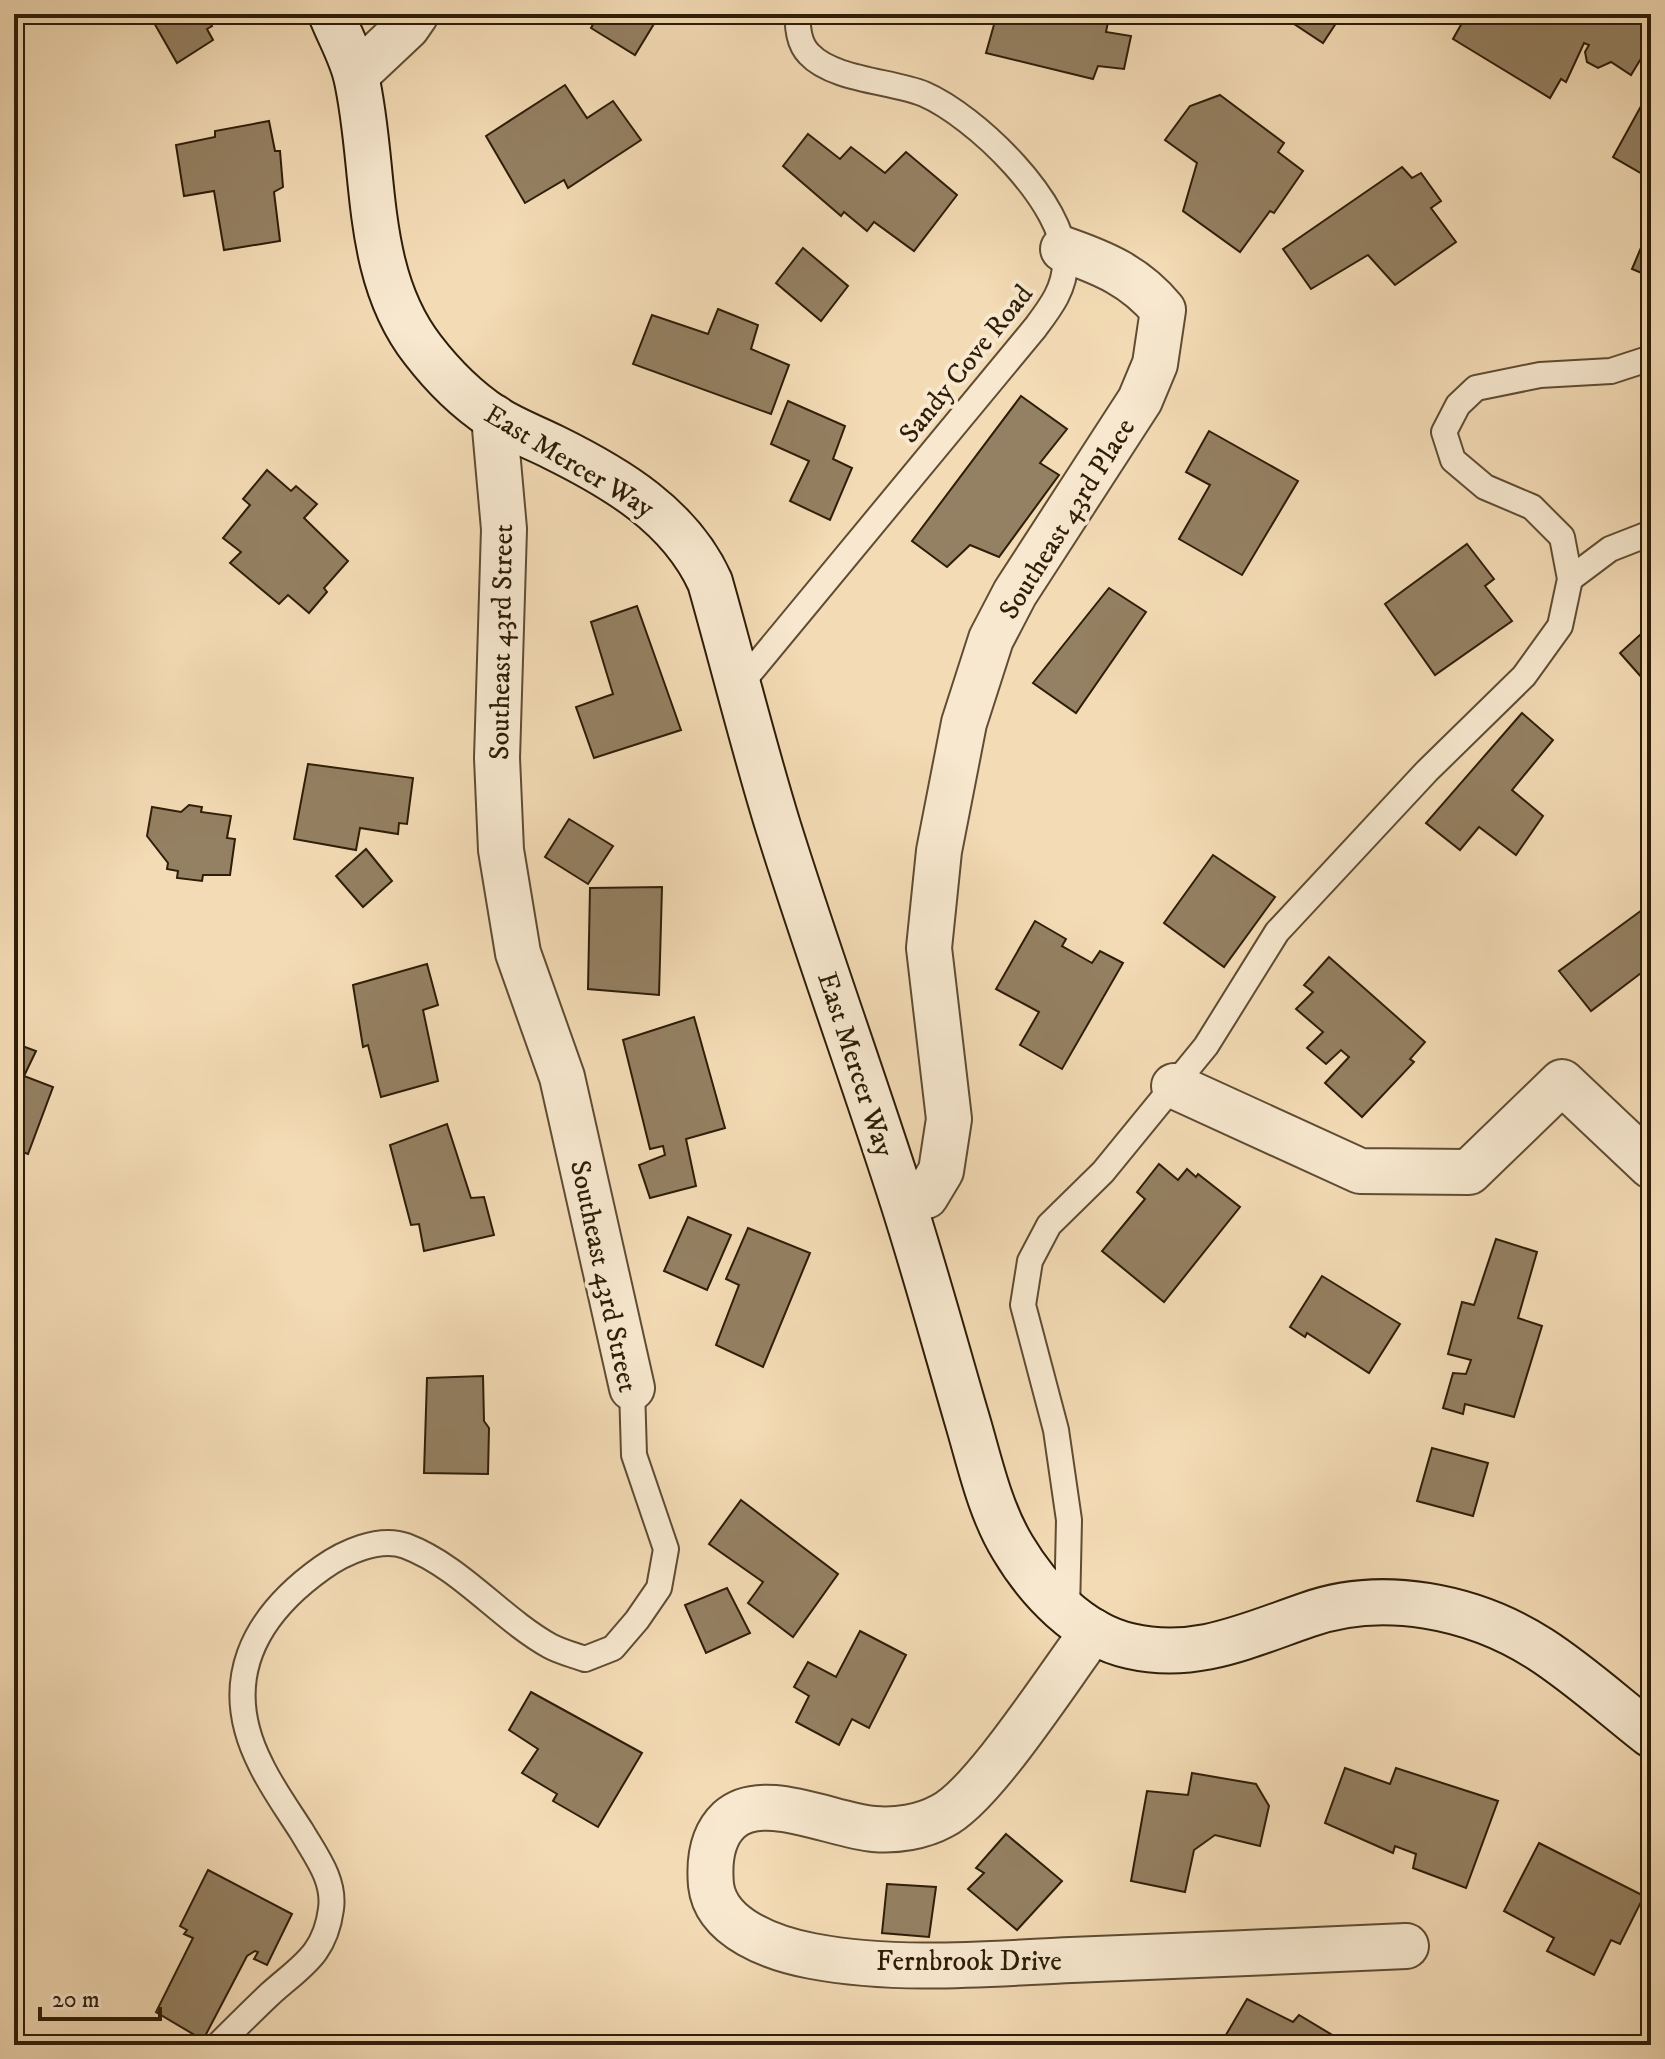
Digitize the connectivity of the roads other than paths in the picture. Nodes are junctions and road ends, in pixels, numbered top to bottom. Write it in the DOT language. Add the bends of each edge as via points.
graph roads {
  1 [pos="331,14"];
  2 [pos="416,14"];
  3 [pos="798,14"];
  4 [pos="356,75"];
  5 [pos="1063,249"];
  6 [pos="1651,358"];
  7 [pos="494,417"];
  8 [pos="1651,533"];
  9 [pos="1570,579"];
  10 [pos="739,686"];
  11 [pos="1174,1086"];
  12 [pos="1651,1166"];
  13 [pos="902,1198"];
  14 [pos="632,1388"];
  15 [pos="1080,1622"];
  16 [pos="1651,1735"];
  17 [pos="1406,1946"];
  18 [pos="218,2045"];
  1 -- 4 [label="street, East Mercer Way"];
  2 -- 4 [label="street"];
  3 -- 5 [label="lane, Sandy Cove Road" via="797,30 808,54 833,69 925,95 983,133 1048,206"];
  4 -- 7 [label="street, East Mercer Way" via="379,247 396,300 421,347 444,375"];
  5 -- 10 [label="lane, Sandy Cove Road" via="1058,297 1043,318"];
  5 -- 13 [label="street, Southeast 43rd Place" via="1111,266 1145,288 1163,310 1155,364 1140,400 1015,593 991,639 964,723 939,851 929,948 949,1119 941,1171 926,1196"];
  6 -- 9 [label="lane" via="1611,371 1540,375 1476,388 1458,405 1444,432 1453,460 1485,487 1532,507 1562,537"];
  7 -- 10 [label="street, East Mercer Way" via="588,464 632,493 663,515 697,552"];
  7 -- 14 [label="street, Southeast 43rd Street" via="504,529 497,758 501,850 518,953 562,1077"];
  8 -- 9 [label="lane" via="1610,549"];
  9 -- 11 [label="lane" via="1560,626 1524,676 1277,932 1206,1046"];
  10 -- 13 [label="street, East Mercer Way" via="778,824"];
  11 -- 12 [label="street" via="1360,1171 1469,1172 1562,1082"];
  11 -- 15 [label="lane" via="1103,1172 1049,1225 1030,1261 1023,1305 1056,1430"];
  13 -- 15 [label="street, East Mercer Way" via="990,1494 1010,1544 1034,1579"];
  14 -- 18 [label="lane, Southeast 43rd Street" via="634,1455 666,1549 659,1588 613,1648 585,1659 551,1646 440,1565 404,1545 377,1544 338,1557 310,1576 279,1603 255,1635 240,1684 247,1728 260,1764 327,1875 332,1906 325,1938 310,1962"];
  15 -- 16 [label="street, East Mercer Way" via="1123,1645 1188,1652 1225,1645 1343,1603 1424,1605 1477,1620 1539,1648"];
  15 -- 17 [label="street, Fernbrook Drive" via="972,1794 943,1816 903,1829 874,1829 773,1807 748,1808 728,1821 709,1863 712,1896 720,1912 737,1927 811,1956 935,1966"];
}
